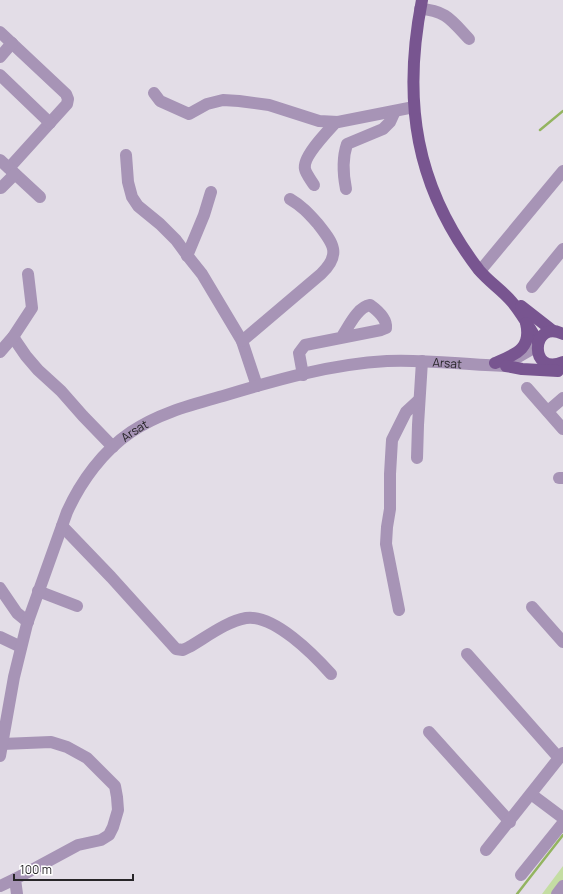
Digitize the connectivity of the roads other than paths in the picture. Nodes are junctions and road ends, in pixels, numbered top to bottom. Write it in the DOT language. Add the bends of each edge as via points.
graph roads {
  1 [pos="421,4"];
  2 [pos="0,32"];
  3 [pos="470,39"];
  4 [pos="12,43"];
  5 [pos="0,57"];
  6 [pos="0,75"];
  7 [pos="154,93"];
  8 [pos="414,106"];
  9 [pos="395,111"];
  10 [pos="336,122"];
  11 [pos="50,123"];
  12 [pos="126,155"];
  13 [pos="8,167"];
  14 [pos="563,171"];
  15 [pos="314,185"];
  16 [pos="0,188"];
  17 [pos="346,189"];
  18 [pos="210,192"];
  19 [pos="40,197"];
  20 [pos="290,199"];
  21 [pos="561,255"];
  22 [pos="188,256"];
  23 [pos="480,271"];
  24 [pos="28,274"];
  25 [pos="532,287"];
  26 [pos="515,303"];
  27 [pos="525,318"];
  28 [pos="560,331"];
  29 [pos="13,337"];
  30 [pos="341,338"];
  31 [pos="242,341"];
  32 [pos="538,344"];
  33 [pos="0,352"];
  34 [pos="422,361"];
  35 [pos="563,362"];
  36 [pos="495,364"];
  37 [pos="548,364"];
  38 [pos="563,371"];
  39 [pos="303,375"];
  40 [pos="257,386"];
  41 [pos="527,388"];
  42 [pos="563,398"];
  43 [pos="420,400"];
  44 [pos="548,411"];
  45 [pos="563,429"];
  46 [pos="113,447"];
  47 [pos="417,458"];
  48 [pos="62,526"];
  49 [pos="0,588"];
  50 [pos="38,592"];
  51 [pos="77,606"];
  52 [pos="532,608"];
  53 [pos="399,610"];
  54 [pos="28,622"];
  55 [pos="0,637"];
  56 [pos="563,642"];
  57 [pos="22,647"];
  58 [pos="467,654"];
  59 [pos="331,674"];
  60 [pos="429,732"];
  61 [pos="1,750"];
  62 [pos="561,755"];
  63 [pos="531,794"];
  64 [pos="563,818"];
  65 [pos="510,822"];
  66 [pos="563,823"];
  67 [pos="486,850"];
  68 [pos="521,875"];
  69 [pos="15,879"];
  70 [pos="0,886"];
  71 [pos="563,886"];
  72 [pos="16,894"];
  73 [pos="557,894"];
  1 -- 3 [label="street" via="450,19"];
  1 -- 8 [label="main road" via="413,56 418,93"];
  2 -- 4 [label="street"];
  4 -- 5 [label="street"];
  4 -- 11 [label="street" via="68,98 67,104"];
  6 -- 11 [label="street"];
  7 -- 10 [label="street" via="160,101 189,114 207,104 223,100 269,105 319,121"];
  8 -- 9 [label="street"];
  8 -- 23 [label="main road" via="423,162 434,196 446,220"];
  9 -- 10 [label="street"];
  9 -- 17 [label="street" via="383,129 347,144 343,176"];
  10 -- 15 [label="street" via="306,159 305,170"];
  11 -- 13 [label="street"];
  12 -- 22 [label="street" via="132,197 138,206 176,240"];
  13 -- 16 [label="street"];
  13 -- 19 [label="street"];
  14 -- 23 [label="street"];
  18 -- 22 [label="street"];
  20 -- 31 [label="street" via="307,211 330,238 333,245 332,260 321,274"];
  21 -- 25 [label="street"];
  22 -- 31 [label="street" via="202,274"];
  23 -- 26 [label="main road"];
  24 -- 29 [label="street" via="32,308"];
  26 -- 27 [label="main road"];
  26 -- 28 [label="main road"];
  27 -- 32 [label="main road"];
  27 -- 36 [label="main road" via="528,333 525,343 513,355"];
  28 -- 32 [label="main road" via="546,333"];
  29 -- 33 [label="street"];
  29 -- 46 [label="street" via="38,370"];
  30 -- 39 [label="street" via="309,344 302,348 299,353"];
  31 -- 40 [label="street"];
  32 -- 36 [label="street" via="518,357"];
  32 -- 37 [label="main road" via="540,357"];
  34 -- 36 [label="street, Arsat"];
  34 -- 39 [label="street, Arsat" via="385,361 338,366"];
  34 -- 43 [label="street"];
  35 -- 37 [label="main road"];
  36 -- 37 [label="street"];
  36 -- 38 [label="main road" via="522,369"];
  39 -- 40 [label="street, Arsat"];
  40 -- 46 [label="street, Arsat" via="163,415 130,432"];
  41 -- 44 [label="street"];
  42 -- 44 [label="street"];
  43 -- 47 [label="street"];
  43 -- 53 [label="street" via="406,412 392,440 386,544"];
  44 -- 45 [label="street"];
  46 -- 48 [label="street, Arsat" via="86,477"];
  48 -- 50 [label="street, Arsat"];
  48 -- 59 [label="street" via="176,649 189,648 234,621 255,619 272,624 289,634"];
  49 -- 54 [label="street" via="17,614"];
  50 -- 51 [label="street"];
  50 -- 54 [label="street, Arsat"];
  52 -- 56 [label="street"];
  54 -- 57 [label="street, Arsat"];
  55 -- 57 [label="street"];
  57 -- 61 [label="street, Arsat"];
  58 -- 62 [label="street"];
  60 -- 65 [label="street"];
  61 -- 69 [label="street" via="51,742 67,746 87,758 115,786 118,797 118,810 109,835 101,840 78,845"];
  62 -- 63 [label="street"];
  63 -- 64 [label="street"];
  63 -- 65 [label="street"];
  65 -- 67 [label="street"];
  66 -- 68 [label="street"];
  69 -- 70 [label="street"];
  69 -- 72 [label="street"];
  71 -- 73 [label="street"];
}
